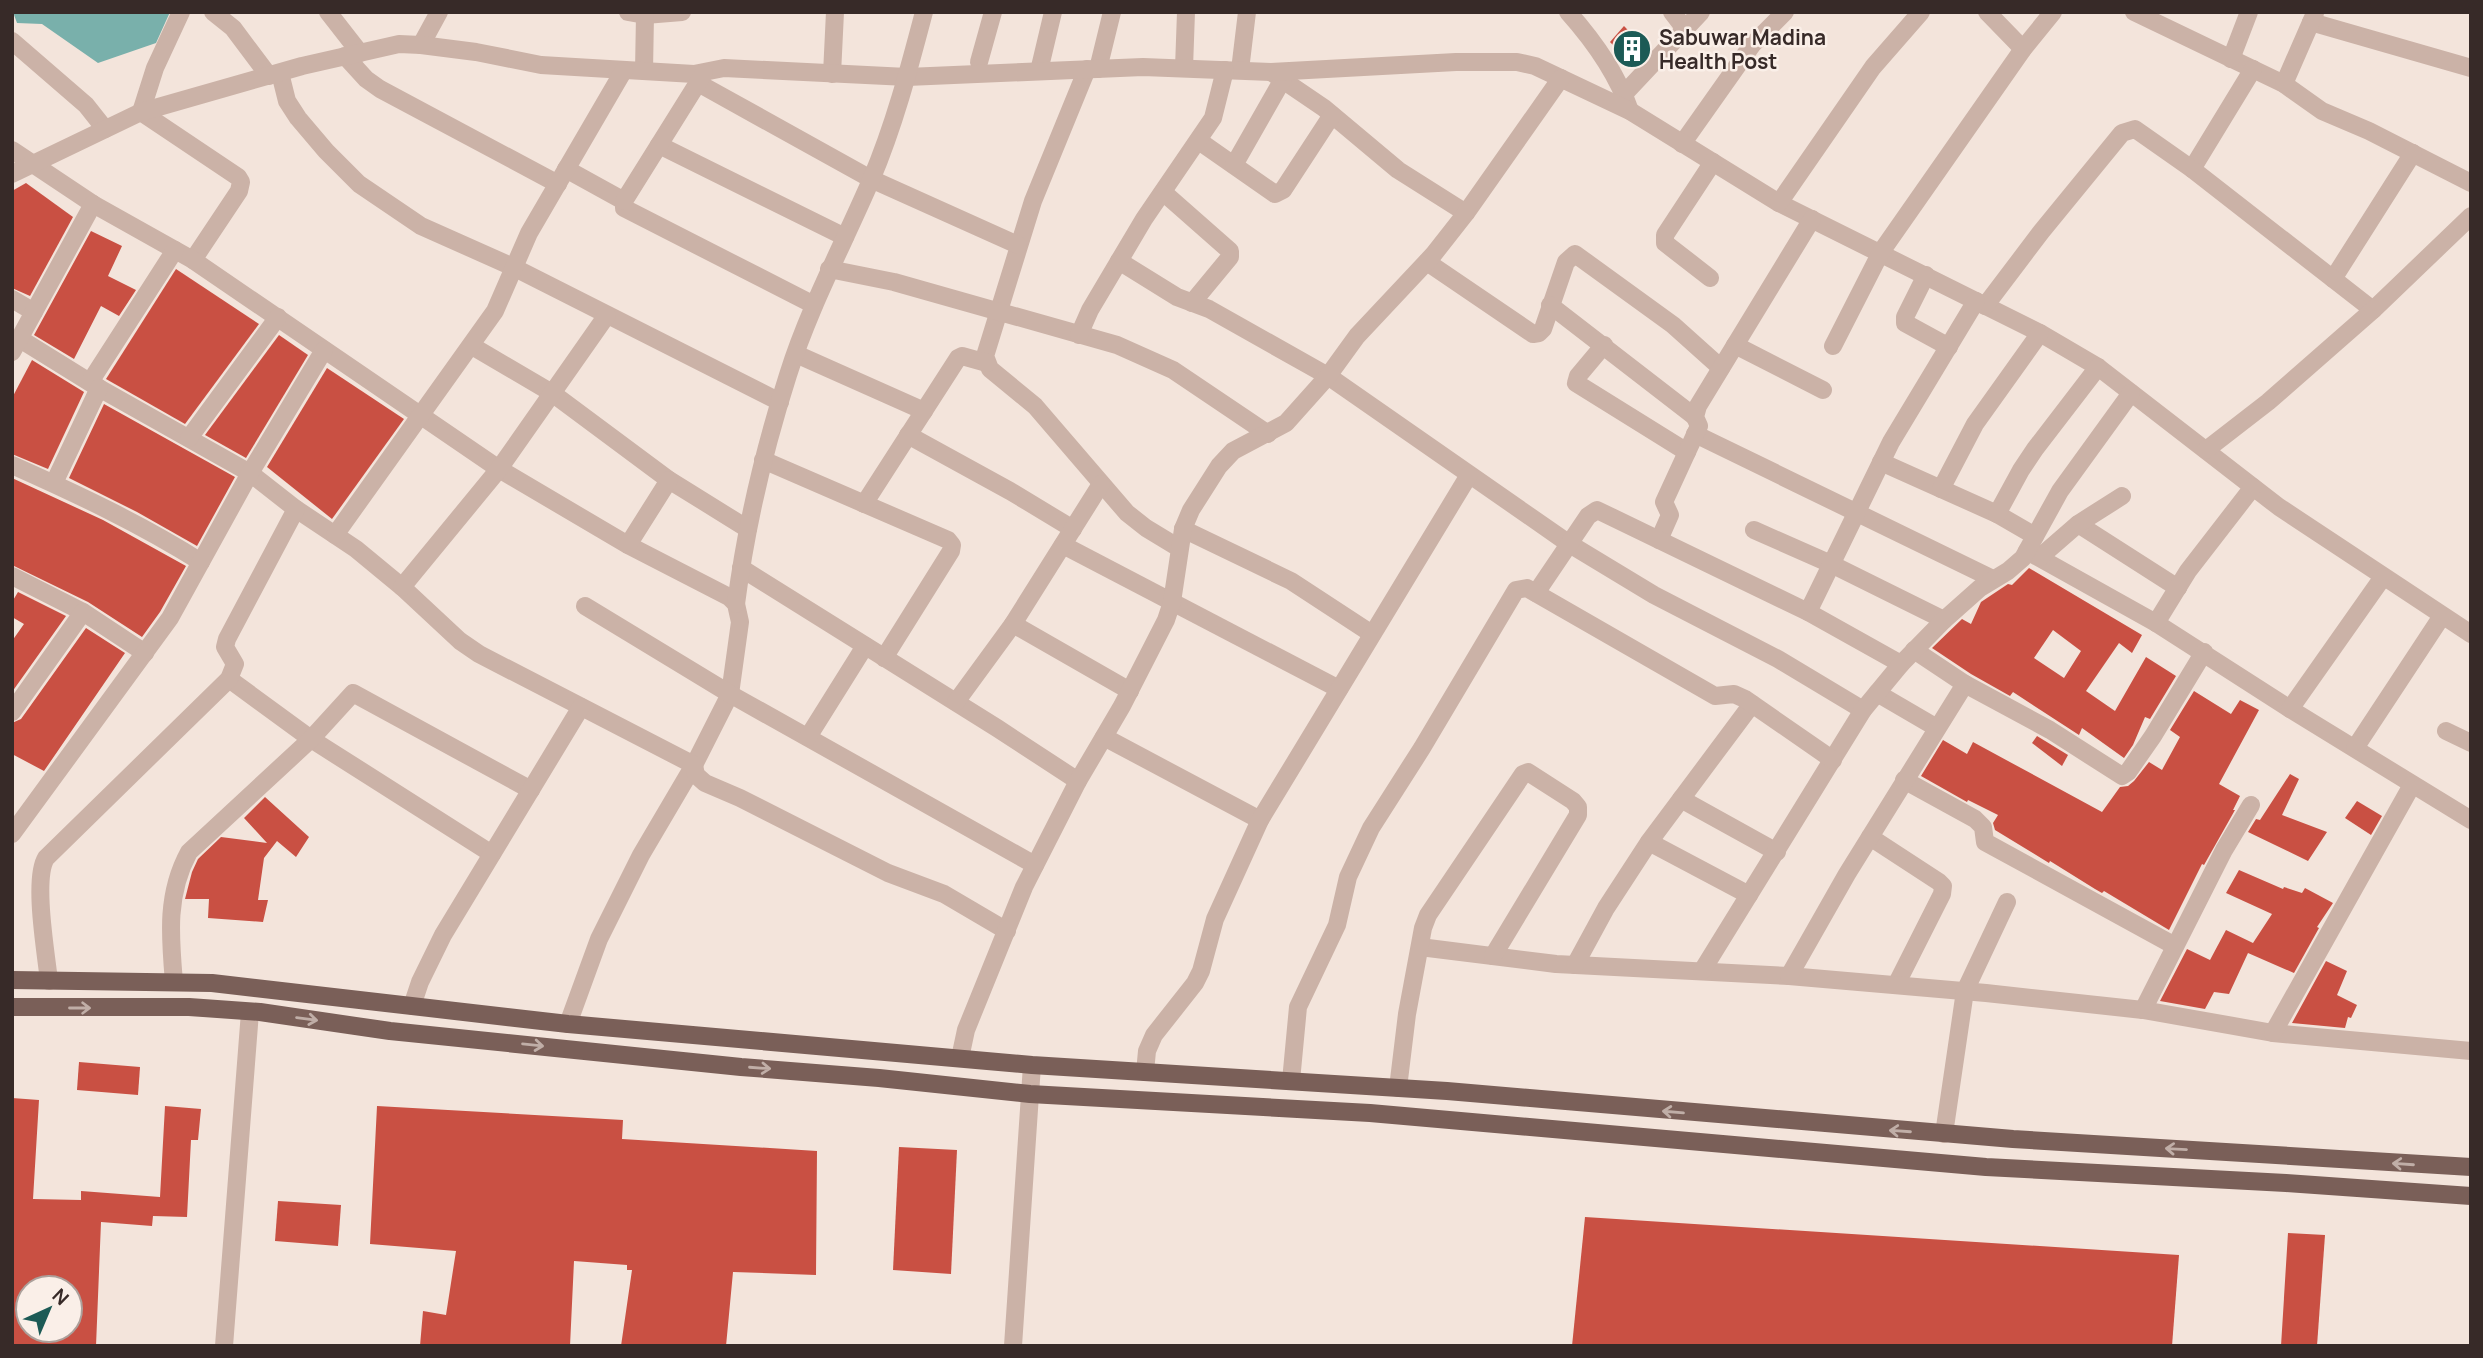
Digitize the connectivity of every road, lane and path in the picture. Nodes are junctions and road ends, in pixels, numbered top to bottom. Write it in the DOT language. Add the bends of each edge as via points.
graph roads {
  1 [pos="181,12"];
  2 [pos="213,12"];
  3 [pos="328,12"];
  4 [pos="439,12"];
  5 [pos="682,12"];
  6 [pos="835,12"];
  7 [pos="925,12"];
  8 [pos="993,12"];
  9 [pos="1053,12"];
  10 [pos="1112,12"];
  11 [pos="1186,12"];
  12 [pos="1247,12"];
  13 [pos="1568,12"];
  14 [pos="1672,12"];
  15 [pos="1701,12"];
  16 [pos="1785,12"];
  17 [pos="1921,12"];
  18 [pos="1987,12"];
  19 [pos="2053,12"];
  20 [pos="2134,12"];
  21 [pos="2249,12"];
  22 [pos="637,14"];
  23 [pos="2313,17"];
  24 [pos="1685,29"];
  25 [pos="12,41"];
  26 [pos="421,45"];
  27 [pos="2023,49"];
  28 [pos="353,55"];
  29 [pos="2231,59"];
  30 [pos="979,62"];
  31 [pos="1184,68"];
  32 [pos="2471,68"];
  33 [pos="1093,69"];
  34 [pos="2253,69"];
  35 [pos="624,70"];
  36 [pos="1233,70"];
  37 [pos="644,71"];
  38 [pos="1039,71"];
  39 [pos="832,74"];
  40 [pos="275,75"];
  41 [pos="1277,76"];
  42 [pos="701,77"];
  43 [pos="907,77"];
  44 [pos="1561,78"];
  45 [pos="2284,84"];
  46 [pos="1627,102"];
  47 [pos="141,112"];
  48 [pos="1332,115"];
  49 [pos="105,129"];
  50 [pos="1199,141"];
  51 [pos="1682,144"];
  52 [pos="659,145"];
  53 [pos="12,150"];
  54 [pos="2413,153"];
  55 [pos="1713,162"];
  56 [pos="33,163"];
  57 [pos="1234,165"];
  58 [pos="2192,169"];
  59 [pos="12,174"];
  60 [pos="562,176"];
  61 [pos="871,179"];
  62 [pos="2471,183"];
  63 [pos="1163,192"];
  64 [pos="624,201"];
  65 [pos="1779,203"];
  66 [pos="93,204"];
  67 [pos="1466,213"];
  68 [pos="2471,216"];
  69 [pos="1812,219"];
  70 [pos="845,237"];
  71 [pos="1018,246"];
  72 [pos="175,250"];
  73 [pos="1881,252"];
  74 [pos="194,260"];
  75 [pos="1119,261"];
  76 [pos="1427,262"];
  77 [pos="513,268"];
  78 [pos="830,270"];
  79 [pos="1926,275"];
  80 [pos="1710,278"];
  81 [pos="2333,279"];
  82 [pos="12,299"];
  83 [pos="1192,303"];
  84 [pos="1981,303"];
  85 [pos="814,305"];
  86 [pos="1550,305"];
  87 [pos="2373,310"];
  88 [pos="34,312"];
  89 [pos="998,312"];
  90 [pos="607,314"];
  91 [pos="278,317"];
  92 [pos="2040,333"];
  93 [pos="1079,335"];
  94 [pos="1604,345"];
  95 [pos="1735,345"];
  96 [pos="16,346"];
  97 [pos="472,346"];
  98 [pos="1833,346"];
  99 [pos="1949,347"];
  100 [pos="324,350"];
  101 [pos="796,354"];
  102 [pos="987,363"];
  103 [pos="2098,367"];
  104 [pos="1721,368"];
  105 [pos="1328,376"];
  106 [pos="94,385"];
  107 [pos="1823,390"];
  108 [pos="552,393"];
  109 [pos="2131,393"];
  110 [pos="780,402"];
  111 [pos="924,411"];
  112 [pos="422,415"];
  113 [pos="1695,426"];
  114 [pos="1268,434"];
  115 [pos="908,435"];
  116 [pos="189,438"];
  117 [pos="2206,450"];
  118 [pos="1687,453"];
  119 [pos="763,460"];
  120 [pos="1881,461"];
  121 [pos="12,465"];
  122 [pos="499,468"];
  123 [pos="250,473"];
  124 [pos="1469,475"];
  125 [pos="669,480"];
  126 [pos="54,483"];
  127 [pos="1101,484"];
  128 [pos="2253,487"];
  129 [pos="1941,489"];
  130 [pos="2122,496"];
  131 [pos="864,504"];
  132 [pos="296,509"];
  133 [pos="1854,513"];
  134 [pos="1997,514"];
  135 [pos="2078,524"];
  136 [pos="748,529"];
  137 [pos="1073,529"];
  138 [pos="1183,529"];
  139 [pos="1754,530"];
  140 [pos="335,535"];
  141 [pos="1659,540"];
  142 [pos="1568,543"];
  143 [pos="628,545"];
  144 [pos="1063,545"];
  145 [pos="1179,548"];
  146 [pos="2034,548"];
  147 [pos="201,562"];
  148 [pos="1831,564"];
  149 [pos="741,568"];
  150 [pos="12,576"];
  151 [pos="2383,577"];
  152 [pos="1993,579"];
  153 [pos="402,587"];
  154 [pos="2178,588"];
  155 [pos="1536,593"];
  156 [pos="1172,602"];
  157 [pos="736,604"];
  158 [pos="585,606"];
  159 [pos="83,612"];
  160 [pos="1808,612"];
  161 [pos="2442,616"];
  162 [pos="1944,620"];
  163 [pos="2156,622"];
  164 [pos="1013,624"];
  165 [pos="1372,634"];
  166 [pos="2471,634"];
  167 [pos="865,646"];
  168 [pos="1914,650"];
  169 [pos="2203,652"];
  170 [pos="145,653"];
  171 [pos="884,658"];
  172 [pos="1901,664"];
  173 [pos="229,679"];
  174 [pos="1965,684"];
  175 [pos="1339,690"];
  176 [pos="1130,691"];
  177 [pos="1877,693"];
  178 [pos="730,694"];
  179 [pos="956,702"];
  180 [pos="1752,704"];
  181 [pos="581,707"];
  182 [pos="2290,709"];
  183 [pos="1863,710"];
  184 [pos="12,712"];
  185 [pos="1937,729"];
  186 [pos="2446,731"];
  187 [pos="808,737"];
  188 [pos="1104,737"];
  189 [pos="311,739"];
  190 [pos="2471,743"];
  191 [pos="2355,748"];
  192 [pos="1833,760"];
  193 [pos="694,765"];
  194 [pos="1904,780"];
  195 [pos="1078,781"];
  196 [pos="2412,785"];
  197 [pos="531,790"];
  198 [pos="1681,799"];
  199 [pos="2251,805"];
  200 [pos="1260,820"];
  201 [pos="2471,820"];
  202 [pos="12,834"];
  203 [pos="1870,837"];
  204 [pos="1650,842"];
  205 [pos="1777,852"];
  206 [pos="492,854"];
  207 [pos="1035,865"];
  208 [pos="1749,895"];
  209 [pos="2007,902"];
  210 [pos="1007,931"];
  211 [pos="2175,946"];
  212 [pos="1420,947"];
  213 [pos="1493,956"];
  214 [pos="1575,965"];
  215 [pos="1702,971"];
  216 [pos="1789,976"];
  217 [pos="12,980"];
  218 [pos="49,981"];
  219 [pos="174,982"];
  220 [pos="212,983"];
  221 [pos="1896,985"];
  222 [pos="1965,991"];
  223 [pos="412,1006"];
  224 [pos="12,1007"];
  225 [pos="211,1009"];
  226 [pos="2143,1010"];
  227 [pos="250,1012"];
  228 [pos="568,1024"];
  229 [pos="2273,1033"];
  230 [pos="2471,1051"];
  231 [pos="960,1058"];
  232 [pos="1032,1065"];
  233 [pos="1144,1072"];
  234 [pos="1292,1081"];
  235 [pos="1398,1088"];
  236 [pos="1030,1094"];
  237 [pos="1944,1134"];
  238 [pos="2471,1167"];
  239 [pos="2471,1196"];
  240 [pos="224,1346"];
  241 [pos="1013,1346"];
  1 -- 47 [label="street"];
  2 -- 40 [label="street"];
  3 -- 28 [label="street"];
  4 -- 26 [label="street"];
  5 -- 22 [label="street"];
  6 -- 39 [label="street"];
  7 -- 43 [label="street"];
  8 -- 30 [label="street"];
  9 -- 38 [label="street"];
  10 -- 33 [label="street"];
  11 -- 31 [label="street"];
  12 -- 36 [label="street"];
  13 -- 46 [label="street"];
  14 -- 24 [label="street"];
  15 -- 24 [label="street"];
  16 -- 51 [label="street" via="1752,45"];
  17 -- 65 [label="street" via="1873,67"];
  18 -- 27 [label="street"];
  19 -- 27 [label="street"];
  20 -- 29 [label="street"];
  21 -- 29 [label="street"];
  22 -- 37 [label="street"];
  23 -- 32 [label="street"];
  23 -- 45 [label="street"];
  24 -- 46 [label="street"];
  25 -- 49 [label="street" via="86,105"];
  26 -- 28 [label="street" via="399,44"];
  26 -- 35 [label="street" via="541,65"];
  27 -- 73 [label="street"];
  28 -- 40 [label="street"];
  28 -- 60 [label="street" via="366,79 380,89"];
  29 -- 34 [label="street"];
  31 -- 33 [label="street"];
  31 -- 36 [label="street"];
  33 -- 38 [label="street"];
  33 -- 71 [label="street" via="1033,201"];
  34 -- 45 [label="street"];
  34 -- 58 [label="street"];
  35 -- 37 [label="street"];
  35 -- 60 [label="street"];
  36 -- 41 [label="street"];
  36 -- 50 [label="street"];
  37 -- 42 [label="street"];
  38 -- 43 [label="street"];
  39 -- 42 [label="street" via="724,68"];
  39 -- 43 [label="street"];
  40 -- 47 [label="street"];
  40 -- 77 [label="street" via="298,118 359,184 421,226"];
  41 -- 44 [label="street" via="1456,62 1517,62"];
  41 -- 48 [label="street"];
  41 -- 57 [label="street"];
  42 -- 52 [label="street"];
  42 -- 61 [label="street"];
  43 -- 61 [label="street"];
  44 -- 46 [label="street"];
  44 -- 67 [label="street"];
  45 -- 54 [label="street" via="2322,111"];
  46 -- 51 [label="street"];
  47 -- 49 [label="street"];
  47 -- 74 [label="street" via="241,183"];
  48 -- 57 [label="street" via="1280,193"];
  48 -- 67 [label="street" via="1398,170"];
  49 -- 56 [label="street"];
  50 -- 57 [label="street"];
  50 -- 63 [label="street"];
  51 -- 55 [label="street"];
  52 -- 64 [label="street"];
  52 -- 70 [label="street"];
  53 -- 56 [label="street"];
  54 -- 62 [label="street"];
  54 -- 81 [label="street"];
  55 -- 65 [label="street"];
  55 -- 80 [label="street" via="1665,235 1665,243"];
  56 -- 59 [label="street"];
  56 -- 66 [label="street"];
  58 -- 81 [label="street"];
  58 -- 84 [label="street" via="2135,129 2122,133"];
  60 -- 64 [label="street"];
  60 -- 77 [label="street"];
  61 -- 70 [label="street"];
  61 -- 71 [label="street"];
  63 -- 75 [label="street"];
  63 -- 83 [label="street" via="1230,251 1230,257"];
  64 -- 85 [label="street" via="624,208"];
  65 -- 69 [label="street"];
  66 -- 72 [label="street"];
  66 -- 88 [label="street"];
  67 -- 76 [label="street"];
  68 -- 87 [label="street"];
  69 -- 73 [label="street"];
  69 -- 95 [label="street"];
  70 -- 78 [label="street"];
  71 -- 89 [label="street"];
  72 -- 74 [label="street"];
  72 -- 106 [label="street"];
  73 -- 79 [label="street"];
  73 -- 98 [label="street"];
  74 -- 91 [label="street"];
  75 -- 83 [label="street"];
  75 -- 93 [label="street"];
  76 -- 86 [label="street" via="1533,334 1543,329"];
  76 -- 105 [label="street" via="1357,336"];
  77 -- 90 [label="street"];
  77 -- 97 [label="street" via="495,311"];
  78 -- 85 [label="street"];
  78 -- 89 [label="street" via="894,282"];
  79 -- 84 [label="street"];
  79 -- 99 [label="street" via="1905,323"];
  81 -- 87 [label="street"];
  82 -- 88 [label="street"];
  83 -- 105 [label="street"];
  84 -- 92 [label="street"];
  84 -- 99 [label="street"];
  85 -- 101 [label="street"];
  86 -- 94 [label="street"];
  86 -- 104 [label="street" via="1566,262 1575,254 1672,325"];
  87 -- 117 [label="street"];
  88 -- 96 [label="street"];
  89 -- 93 [label="street"];
  89 -- 102 [label="street"];
  90 -- 108 [label="street"];
  90 -- 110 [label="street"];
  91 -- 100 [label="street"];
  91 -- 116 [label="street"];
  92 -- 103 [label="street"];
  92 -- 129 [label="street" via="1975,424"];
  93 -- 114 [label="street" via="1117,345 1173,370"];
  94 -- 113 [label="street"];
  94 -- 118 [label="street" via="1576,383"];
  95 -- 104 [label="street"];
  95 -- 107 [label="street"];
  96 -- 106 [label="street"];
  97 -- 108 [label="street"];
  97 -- 112 [label="street"];
  99 -- 120 [label="street"];
  100 -- 112 [label="street"];
  100 -- 123 [label="street"];
  101 -- 110 [label="street"];
  101 -- 111 [label="street"];
  102 -- 111 [label="street" via="958,358"];
  102 -- 127 [label="street" via="1035,406"];
  103 -- 109 [label="street"];
  103 -- 134 [label="street" via="2021,470"];
  104 -- 113 [label="street" via="1698,406"];
  105 -- 114 [label="street" via="1286,423"];
  105 -- 124 [label="street"];
  106 -- 116 [label="street"];
  106 -- 126 [label="street"];
  108 -- 122 [label="street"];
  108 -- 125 [label="street"];
  109 -- 117 [label="street"];
  109 -- 146 [label="street" via="2060,491"];
  110 -- 119 [label="street"];
  111 -- 115 [label="street"];
  112 -- 122 [label="street"];
  112 -- 140 [label="street"];
  113 -- 118 [label="street"];
  113 -- 133 [label="street"];
  114 -- 138 [label="street" via="1233,451 1219,466"];
  115 -- 131 [label="street"];
  115 -- 137 [label="street"];
  116 -- 123 [label="street"];
  117 -- 128 [label="street"];
  118 -- 141 [label="street" via="1664,502 1670,515"];
  119 -- 131 [label="street"];
  119 -- 136 [label="street"];
  120 -- 129 [label="street"];
  120 -- 133 [label="street"];
  121 -- 126 [label="street"];
  122 -- 143 [label="street"];
  122 -- 153 [label="street"];
  123 -- 132 [label="street"];
  123 -- 147 [label="street"];
  124 -- 142 [label="street"];
  124 -- 165 [label="street"];
  125 -- 136 [label="street"];
  125 -- 143 [label="street"];
  126 -- 147 [label="street" via="140,525"];
  127 -- 137 [label="street"];
  127 -- 145 [label="street" via="1127,513"];
  128 -- 151 [label="street"];
  128 -- 154 [label="street"];
  129 -- 134 [label="street"];
  130 -- 135 [label="street"];
  131 -- 171 [label="street" via="952,545"];
  132 -- 140 [label="street"];
  132 -- 173 [label="street" via="227,639 225,647 234,664"];
  133 -- 148 [label="street"];
  133 -- 152 [label="street"];
  134 -- 146 [label="street"];
  135 -- 146 [label="street"];
  135 -- 154 [label="street"];
  136 -- 149 [label="street"];
  137 -- 144 [label="street"];
  138 -- 145 [label="street"];
  138 -- 165 [label="street" via="1291,581"];
  139 -- 148 [label="street"];
  140 -- 153 [label="street"];
  141 -- 142 [label="street" via="1597,510"];
  141 -- 160 [label="street"];
  142 -- 155 [label="street"];
  142 -- 183 [label="street"];
  143 -- 157 [label="street"];
  144 -- 156 [label="street"];
  144 -- 164 [label="street"];
  145 -- 156 [label="street"];
  146 -- 152 [label="street"];
  146 -- 163 [label="street"];
  147 -- 170 [label="street"];
  148 -- 160 [label="street"];
  148 -- 162 [label="street"];
  149 -- 157 [label="street"];
  149 -- 167 [label="street"];
  150 -- 159 [label="street"];
  151 -- 161 [label="street"];
  151 -- 182 [label="street"];
  152 -- 162 [label="street"];
  153 -- 181 [label="street" via="479,654"];
  154 -- 163 [label="street"];
  155 -- 180 [label="street" via="1698,688 1715,696 1734,694"];
  155 -- 234 [label="street" via="1527,588 1516,590 1371,828 1348,877 1337,925 1298,1007"];
  156 -- 175 [label="street"];
  156 -- 176 [label="street"];
  157 -- 178 [label="street" via="740,622"];
  158 -- 178 [label="street"];
  159 -- 170 [label="street"];
  159 -- 184 [label="street"];
  160 -- 172 [label="street"];
  161 -- 166 [label="street"];
  161 -- 191 [label="street"];
  162 -- 168 [label="street"];
  163 -- 169 [label="street"];
  164 -- 176 [label="street"];
  164 -- 179 [label="street"];
  165 -- 175 [label="street"];
  167 -- 171 [label="street"];
  167 -- 187 [label="street"];
  168 -- 172 [label="street"];
  168 -- 174 [label="street"];
  169 -- 174 [label="street" via="2153,736 2122,776"];
  169 -- 182 [label="street"];
  170 -- 202 [label="street"];
  171 -- 179 [label="street"];
  172 -- 177 [label="street"];
  173 -- 189 [label="street"];
  173 -- 218 [label="street" via="41,866"];
  174 -- 185 [label="street"];
  175 -- 200 [label="street"];
  176 -- 188 [label="street"];
  177 -- 183 [label="street"];
  177 -- 185 [label="street"];
  178 -- 187 [label="street"];
  178 -- 193 [label="street"];
  179 -- 195 [label="street"];
  180 -- 192 [label="street"];
  180 -- 198 [label="street"];
  181 -- 193 [label="street"];
  181 -- 197 [label="street"];
  182 -- 191 [label="street"];
  183 -- 192 [label="street"];
  185 -- 194 [label="street"];
  186 -- 190 [label="street"];
  187 -- 207 [label="street"];
  188 -- 195 [label="street"];
  188 -- 200 [label="street"];
  189 -- 197 [label="street" via="349,696 358,695"];
  189 -- 206 [label="street"];
  189 -- 219 [label="street" via="185,859 172,897 169,928"];
  191 -- 196 [label="street"];
  192 -- 205 [label="street"];
  193 -- 210 [label="street" via="696,775 705,783 888,873 944,894"];
  193 -- 228 [label="street" via="599,939"];
  194 -- 203 [label="street"];
  194 -- 211 [label="street" via="1975,819 1983,827 1985,842"];
  195 -- 207 [label="street"];
  196 -- 201 [label="street"];
  196 -- 229 [label="street"];
  197 -- 206 [label="street"];
  198 -- 204 [label="street"];
  198 -- 205 [label="street"];
  199 -- 211 [label="street"];
  200 -- 233 [label="street" via="1215,919 1201,971 1154,1035"];
  203 -- 216 [label="street"];
  203 -- 221 [label="street" via="1943,886"];
  204 -- 208 [label="street"];
  204 -- 214 [label="street"];
  205 -- 208 [label="street"];
  206 -- 223 [label="street" via="443,934"];
  207 -- 210 [label="street"];
  208 -- 215 [label="street"];
  209 -- 222 [label="street"];
  210 -- 231 [label="street" via="966,1030"];
  211 -- 226 [label="street"];
  212 -- 213 [label="street"];
  212 -- 213 [label="street" via="1429,915 1528,772 1573,801 1578,815"];
  212 -- 235 [label="street"];
  213 -- 214 [label="street"];
  214 -- 215 [label="street"];
  215 -- 216 [label="street"];
  216 -- 221 [label="street"];
  217 -- 218 [label="main road"];
  218 -- 219 [label="main road"];
  219 -- 220 [label="main road"];
  220 -- 223 [label="main road"];
  220 -- 225 [label="main road"];
  221 -- 222 [label="street"];
  222 -- 226 [label="street"];
  222 -- 237 [label="street"];
  223 -- 228 [label="main road"];
  224 -- 225 [label="main road, one-way"];
  225 -- 227 [label="main road"];
  226 -- 229 [label="street"];
  227 -- 236 [label="main road, one-way" via="390,1031"];
  227 -- 240 [label="street"];
  228 -- 231 [label="main road"];
  229 -- 230 [label="street"];
  231 -- 232 [label="main road"];
  232 -- 233 [label="main road"];
  232 -- 236 [label="street"];
  233 -- 234 [label="main road"];
  234 -- 235 [label="main road"];
  237 -- 235 [label="main road, one-way"];
  236 -- 239 [label="main road" via="1370,1113 1986,1167"];
  236 -- 241 [label="street"];
  238 -- 237 [label="main road, one-way"];
}
